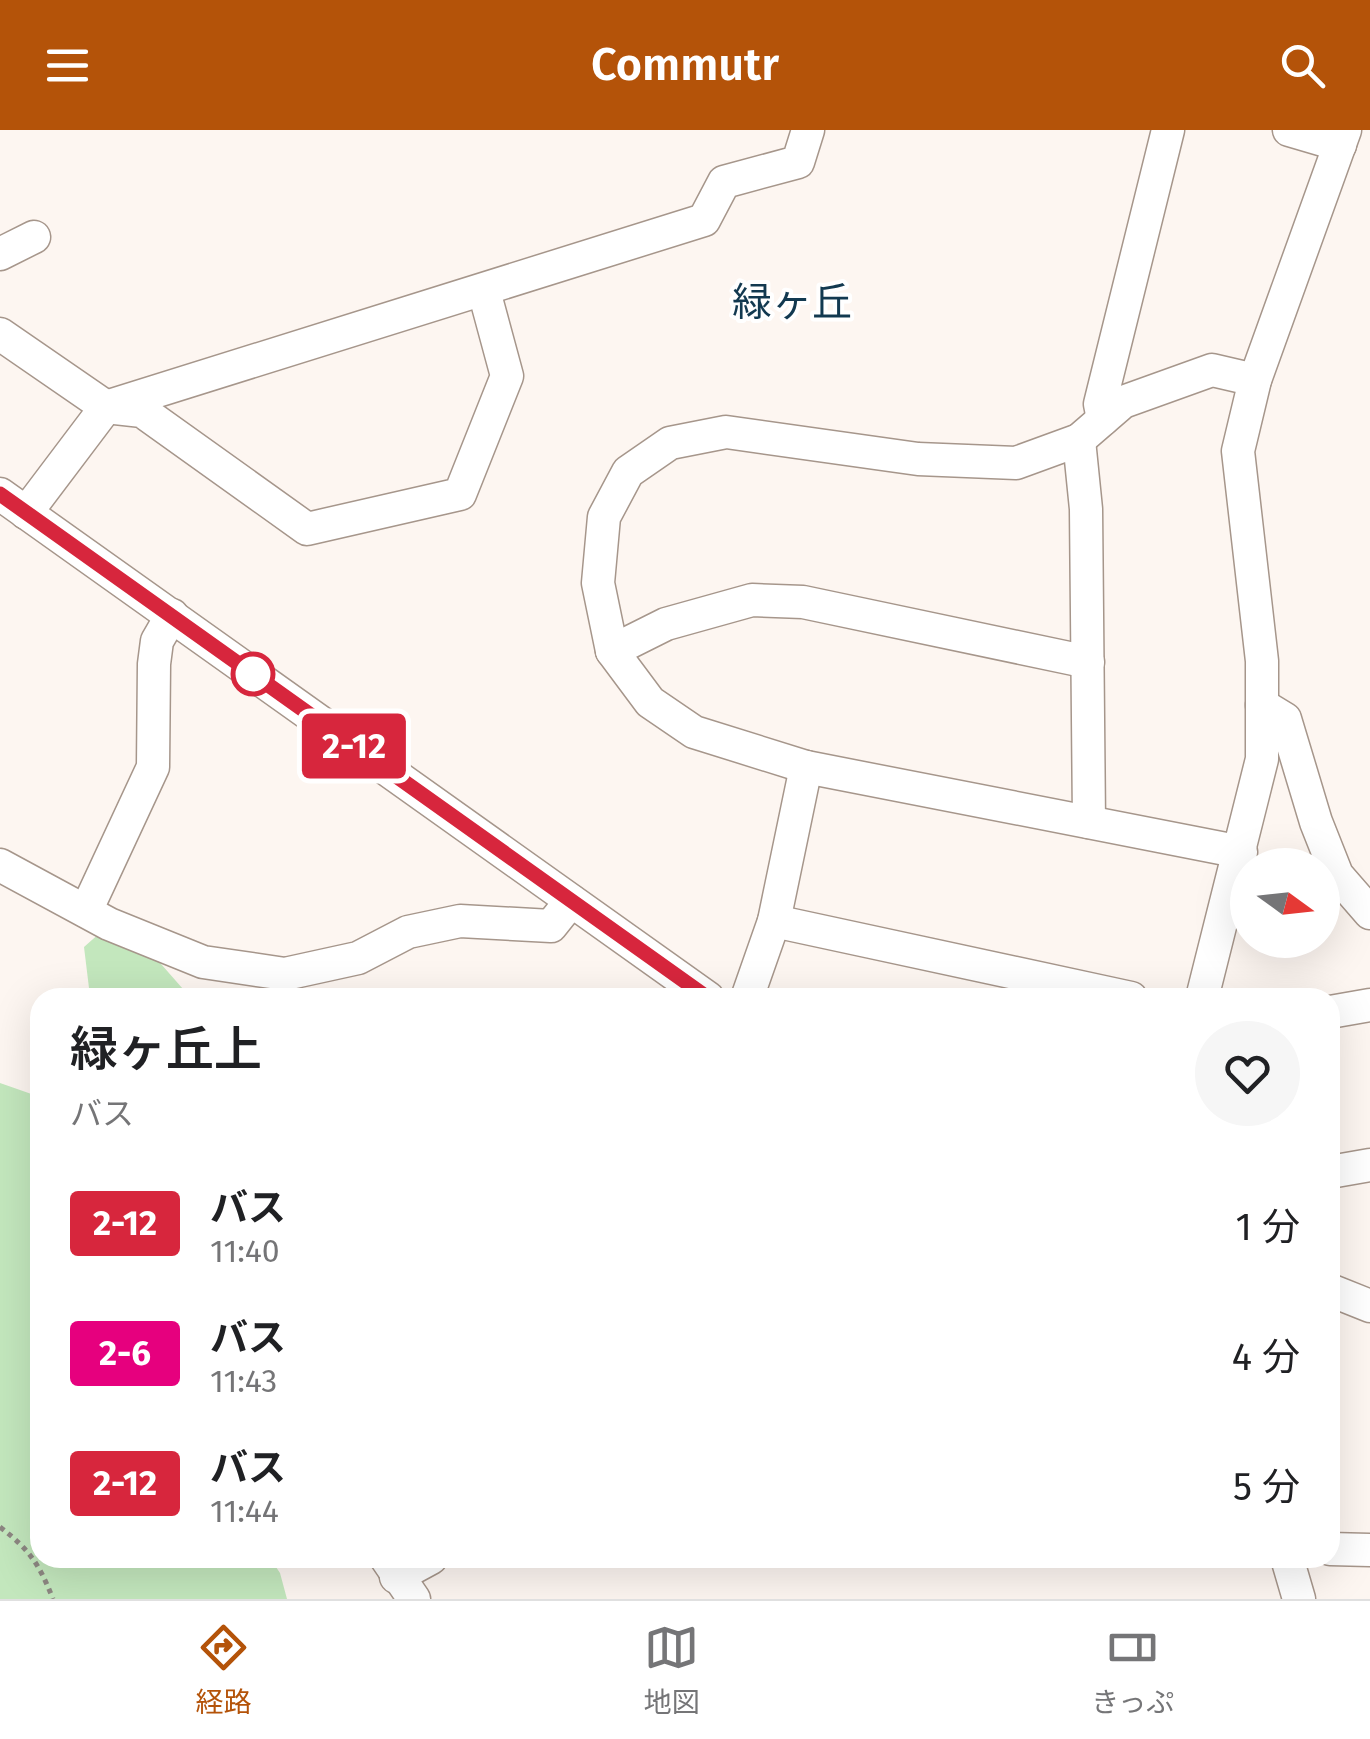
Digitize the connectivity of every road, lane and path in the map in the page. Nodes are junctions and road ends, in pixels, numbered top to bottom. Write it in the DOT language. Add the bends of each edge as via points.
graph roads {
  1 [pos="808,130"];
  2 [pos="1168,130"];
  3 [pos="1289,130"];
  4 [pos="1342,138"];
  5 [pos="34,237"];
  6 [pos="0,254"];
  7 [pos="484,290"];
  8 [pos="0,334"];
  9 [pos="1256,380"];
  10 [pos="106,407"];
  11 [pos="1091,430"];
  12 [pos="13,503"];
  13 [pos="172,615"];
  14 [pos="612,651"];
  15 [pos="1088,662"];
  16 [pos="1262,705"];
  17 [pos="806,767"];
  18 [pos="1089,822"];
  19 [pos="1242,848"];
  20 [pos="1230,850"];
  21 [pos="0,865"];
  22 [pos="1230,893"];
  23 [pos="571,900"];
  24 [pos="86,911"];
  25 [pos="1370,912"];
  26 [pos="774,920"];
  27 [pos="694,988"];
  28 [pos="750,988"];
  29 [pos="1085,988"];
  30 [pos="1205,988"];
  31 [pos="1370,1006"];
  32 [pos="1340,1010"];
  33 [pos="1370,1165"];
  34 [pos="1340,1170"];
  35 [pos="1340,1294"];
  36 [pos="1370,1306"];
  37 [pos="0,1527"];
  38 [pos="1340,1549"];
  39 [pos="1370,1550"];
  40 [pos="30,1552"];
  41 [pos="40,1568"];
  42 [pos="1290,1568"];
  43 [pos="53,1599"];
  44 [pos="1298,1599"];
  1 -- 7 [label="street" via="798,162 724,182 704,220"];
  2 -- 11 [label="street"];
  3 -- 4 [label="street"];
  4 -- 9 [label="street"];
  5 -- 6 [label="street"];
  7 -- 10 [label="street"];
  7 -- 10 [label="street" via="507,376 460,494 307,530 142,412"];
  8 -- 10 [label="street"];
  9 -- 11 [label="street" via="1212,370 1122,402"];
  9 -- 16 [label="street" via="1238,451"];
  10 -- 12 [label="street"];
  11 -- 14 [label="street" via="1016,462 918,458 726,432 670,443 628,472 604,517 598,583"];
  11 -- 15 [label="street"];
  12 -- 13 [label="street"];
  13 -- 23 [label="street"];
  13 -- 24 [label="street" via="157,640 154,664 153,768"];
  14 -- 15 [label="street" via="666,624 752,600 802,602"];
  14 -- 17 [label="street" via="650,702 694,732"];
  15 -- 18 [label="street"];
  16 -- 19 [label="street" via="1262,759"];
  16 -- 25 [label="street" via="1285,719 1336,875"];
  17 -- 18 [label="street"];
  17 -- 26 [label="street"];
  18 -- 20 [label="street"];
  21 -- 24 [label="street"];
  22 -- 30 [label="street"];
  23 -- 24 [label="street" via="551,926 460,921 408,932 358,958 285,974 203,962"];
  23 -- 27 [label="street"];
  26 -- 28 [label="street"];
  26 -- 29 [label="street"];
  31 -- 32 [label="street"];
  33 -- 34 [label="street"];
  35 -- 36 [label="street"];
  37 -- 40 [label="path"];
  38 -- 39 [label="street"];
  41 -- 43 [label="path"];
  42 -- 44 [label="street"];
}
